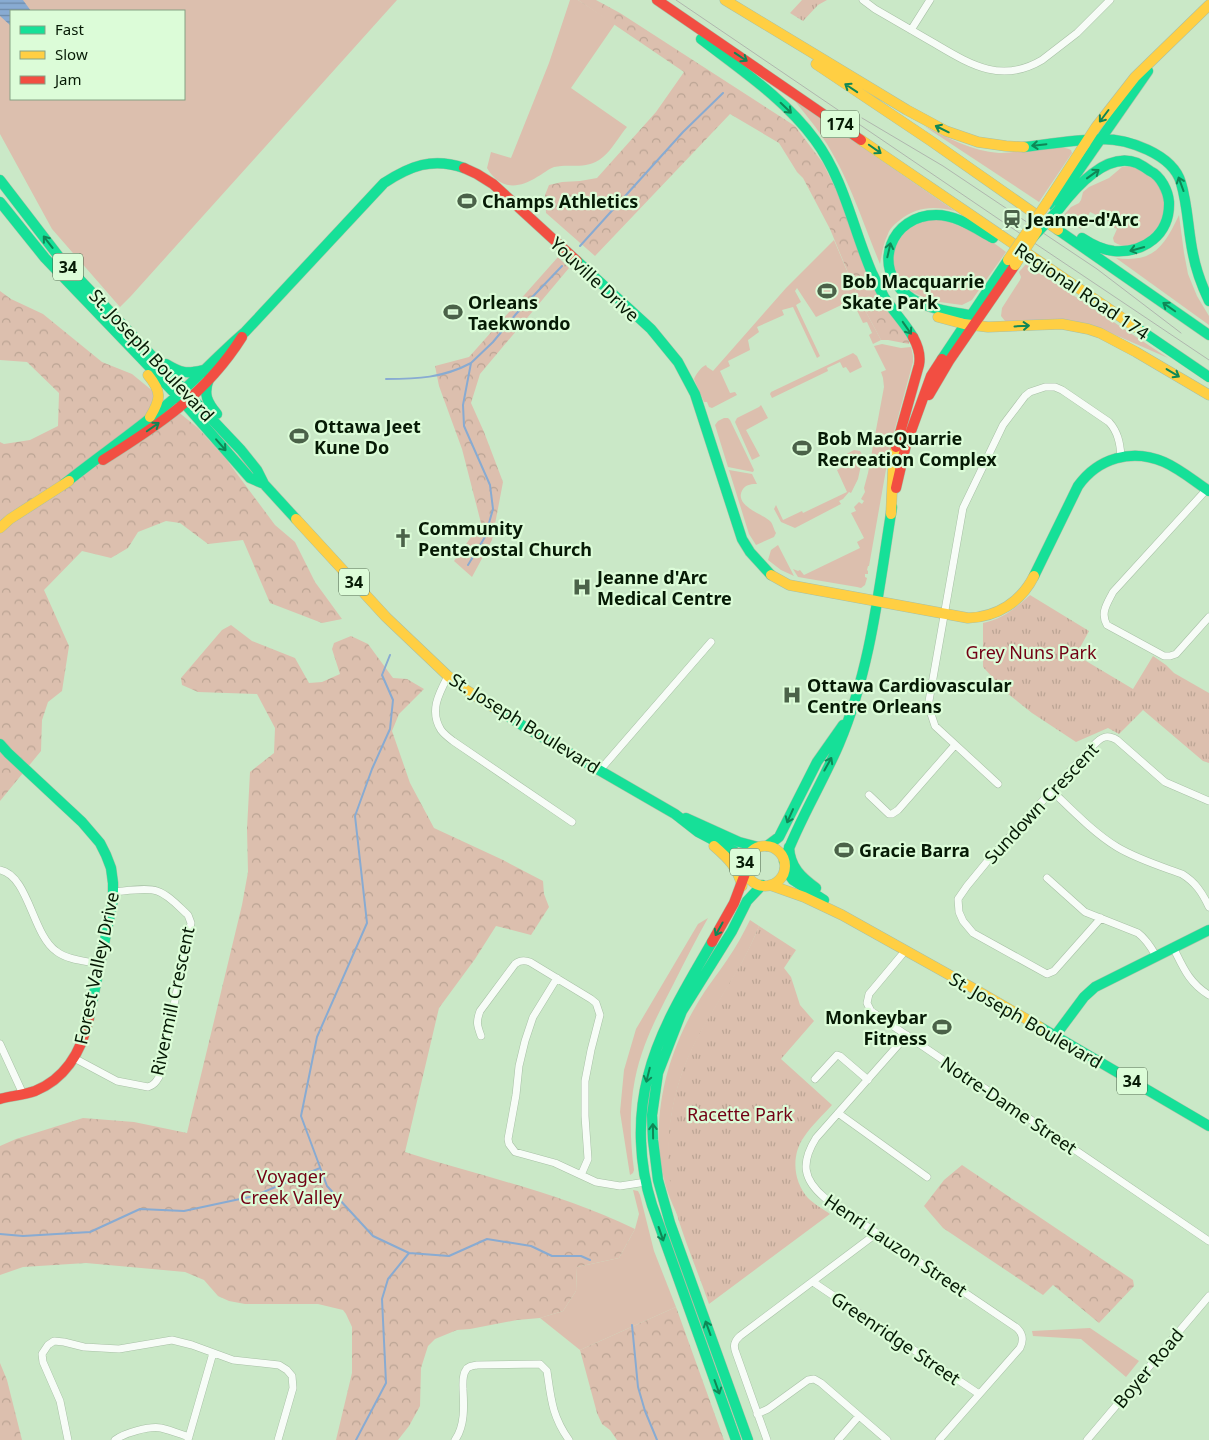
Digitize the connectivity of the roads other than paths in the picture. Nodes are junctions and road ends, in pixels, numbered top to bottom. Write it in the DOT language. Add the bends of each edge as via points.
graph roads {
  1 [pos="653,0"];
  2 [pos="657,0"];
  3 [pos="716,0"];
  4 [pos="725,0"];
  5 [pos="863,0"];
  6 [pos="930,0"];
  7 [pos="1110,0"];
  8 [pos="1209,5"];
  9 [pos="911,30"];
  10 [pos="1167,46"];
  11 [pos="1100,139"];
  12 [pos="1088,140"];
  13 [pos="964,164"];
  14 [pos="0,180"];
  15 [pos="0,202"];
  16 [pos="1054,205"];
  17 [pos="866,256"];
  18 [pos="45,258"];
  19 [pos="1209,301"];
  20 [pos="1116,315"];
  21 [pos="969,322"];
  22 [pos="1209,335"];
  23 [pos="153,357"];
  24 [pos="206,375"];
  25 [pos="1209,377"];
  26 [pos="1209,395"];
  27 [pos="185,396"];
  28 [pos="150,417"];
  29 [pos="241,450"];
  30 [pos="1122,456"];
  31 [pos="64,484"];
  32 [pos="264,484"];
  33 [pos="1208,490"];
  34 [pos="891,514"];
  35 [pos="0,528"];
  36 [pos="876,602"];
  37 [pos="944,614"];
  38 [pos="1209,617"];
  39 [pos="711,642"];
  40 [pos="448,676"];
  41 [pos="849,717"];
  42 [pos="0,744"];
  43 [pos="955,745"];
  44 [pos="600,770"];
  45 [pos="998,784"];
  46 [pos="1052,791"];
  47 [pos="869,795"];
  48 [pos="1209,801"];
  49 [pos="675,814"];
  50 [pos="572,822"];
  51 [pos="698,832"];
  52 [pos="763,846"];
  53 [pos="789,847"];
  54 [pos="785,865"];
  55 [pos="745,868"];
  56 [pos="0,870"];
  57 [pos="1047,878"];
  58 [pos="766,885"];
  59 [pos="742,886"];
  60 [pos="114,892"];
  61 [pos="829,903"];
  62 [pos="1209,906"];
  63 [pos="842,915"];
  64 [pos="1101,918"];
  65 [pos="1209,930"];
  66 [pos="1173,947"];
  67 [pos="905,951"];
  68 [pos="1156,956"];
  69 [pos="100,964"];
  70 [pos="557,978"];
  71 [pos="1209,995"];
  72 [pos="907,1035"];
  73 [pos="481,1036"];
  74 [pos="1055,1036"];
  75 [pos="0,1044"];
  76 [pos="74,1058"];
  77 [pos="815,1079"];
  78 [pos="868,1080"];
  79 [pos="23,1094"];
  80 [pos="0,1099"];
  81 [pos="838,1113"];
  82 [pos="1209,1126"];
  83 [pos="581,1175"];
  84 [pos="927,1177"];
  85 [pos="658,1180"];
  86 [pos="646,1182"];
  87 [pos="877,1233"];
  88 [pos="1209,1241"];
  89 [pos="813,1282"];
  90 [pos="1209,1296"];
  91 [pos="213,1353"];
  92 [pos="979,1394"];
  93 [pos="757,1414"];
  94 [pos="859,1416"];
  95 [pos="188,1438"];
  96 [pos="459,1439"];
  97 [pos="68,1440"];
  98 [pos="115,1440"];
  99 [pos="278,1440"];
  100 [pos="569,1440"];
  101 [pos="736,1440"];
  102 [pos="748,1440"];
  103 [pos="767,1440"];
  104 [pos="838,1440"];
  105 [pos="887,1440"];
  106 [pos="939,1440"];
  107 [pos="1087,1440"];
  1 -- 17 [label="main road, one-way" via="775,98 804,128 836,178"];
  2 -- 20 [label="main road, Regional Road 174 / 174, one-way"];
  13 -- 3 [label="main road, Regional Road 174 / 174, one-way"];
  12 -- 4 [label="main road, one-way" via="1006,146 946,132"];
  5 -- 9 [label="street"];
  6 -- 9 [label="street"];
  7 -- 9 [label="street" via="1077,33 1042,60 1021,69 990,70 970,64"];
  8 -- 10 [label="main road"];
  10 -- 11 [label="main road"];
  10 -- 12 [label="main road, one-way" via="1135,77"];
  11 -- 12 [label="main road"];
  11 -- 16 [label="main road"];
  19 -- 11 [label="main road, one-way" via="1193,255 1184,192 1177,172 1165,160 1148,151 1124,142"];
  12 -- 16 [label="main road"];
  16 -- 13 [label="main road, one-way" via="1102,167 1132,162 1154,172 1165,188 1170,207 1163,229 1153,241 1138,250 1114,251 1078,236"];
  22 -- 13 [label="main road, Regional Road 174 / 174, one-way"];
  23 -- 14 [label="main road, St. Joseph Boulevard / 34, one-way" via="63,262"];
  15 -- 18 [label="main road, St. Joseph Boulevard / 34"];
  16 -- 21 [label="main road, bridge"];
  17 -- 21 [label="main road" via="886,287 904,303 927,313"];
  17 -- 34 [label="main road, one-way" via="886,300 914,339 920,359 897,442"];
  18 -- 27 [label="main road, St. Joseph Boulevard / 34"];
  18 -- 28 [label="main road" via="51,273 156,384 160,400"];
  21 -- 20 [label="main road, one-way" via="910,298 894,283 888,264 889,246 897,231 913,220 936,214 958,220 1018,252"];
  20 -- 25 [label="main road, Regional Road 174 / 174"];
  21 -- 26 [label="main road, one-way" via="994,327 1062,324 1088,329 1136,352"];
  21 -- 34 [label="main road" via="922,406 906,445"];
  23 -- 24 [label="main road" via="185,374"];
  23 -- 27 [label="main road, St. Joseph Boulevard / 34"];
  24 -- 27 [label="main road, Youville Drive"];
  24 -- 29 [label="main road" via="208,404 236,438"];
  24 -- 36 [label="main road, Youville Drive" via="234,353 245,332 384,183 409,168 423,164 453,165 482,175 668,348 695,394 742,539 767,573 789,585"];
  27 -- 28 [label="main road"];
  27 -- 29 [label="main road, St. Joseph Boulevard / 34"];
  31 -- 27 [label="main road, one-way" via="121,449"];
  27 -- 32 [label="main road, St. Joseph Boulevard / 34, one-way" via="250,478"];
  28 -- 31 [label="main road"];
  29 -- 32 [label="main road, St. Joseph Boulevard / 34"];
  30 -- 33 [label="main road" via="1140,455 1169,463"];
  30 -- 37 [label="main road, Youville Drive" via="1098,467 1081,482 1030,584 1016,600 997,612 983,616 967,618"];
  30 -- 37 [label="street" via="1118,436 1109,422 1062,390 1046,387 1030,392 1004,425 963,508"];
  31 -- 35 [label="main road"];
  32 -- 40 [label="main road, St. Joseph Boulevard / 34" via="386,617"];
  33 -- 38 [label="street" via="1113,592 1103,615 1108,625 1164,656 1176,654"];
  34 -- 36 [label="main road"];
  36 -- 37 [label="main road, Youville Drive"];
  36 -- 41 [label="main road" via="863,675"];
  37 -- 43 [label="street" via="929,701 935,726"];
  39 -- 44 [label="street"];
  40 -- 44 [label="main road, St. Joseph Boulevard / 34"];
  40 -- 50 [label="street" via="436,700 436,716 441,730 452,741"];
  41 -- 52 [label="main road, one-way" via="830,740 783,830"];
  53 -- 41 [label="main road, one-way"];
  42 -- 60 [label="main road, Forest Valley Drive" via="96,835 108,859"];
  43 -- 45 [label="street"];
  43 -- 47 [label="street" via="892,814"];
  44 -- 49 [label="main road, St. Joseph Boulevard / 34"];
  46 -- 48 [label="street, Sundown Crescent" via="1097,741 1112,736 1165,782"];
  46 -- 62 [label="street" via="1118,848 1188,878 1199,888"];
  46 -- 64 [label="street, Sundown Crescent" via="967,886 958,899 959,912 972,933 1047,974 1054,971"];
  49 -- 51 [label="main road, St. Joseph Boulevard / 34"];
  49 -- 52 [label="main road, St. Joseph Boulevard / 34" via="739,842"];
  51 -- 55 [label="main road, St. Joseph Boulevard / 34" via="734,851"];
  51 -- 59 [label="main road" via="732,862"];
  52 -- 54 [label="main road, 34" via="778,851"];
  52 -- 55 [label="main road, 34" via="749,854"];
  53 -- 54 [label="main road"];
  53 -- 61 [label="main road" via="794,866"];
  54 -- 58 [label="main road, 34" via="780,879"];
  54 -- 61 [label="main road, St. Joseph Boulevard / 34" via="793,880"];
  55 -- 58 [label="main road, 34" via="752,881"];
  55 -- 59 [label="main road"];
  56 -- 69 [label="street" via="18,882 50,946 62,955"];
  57 -- 64 [label="street" via="1085,912"];
  58 -- 63 [label="main road, St. Joseph Boulevard / 34" via="804,897"];
  85 -- 58 [label="main road, one-way" via="652,1115 658,1073 682,1011 747,901"];
  59 -- 86 [label="main road, one-way" via="673,1012 651,1063 644,1090 642,1118"];
  60 -- 69 [label="main road, Forest Valley Drive"];
  60 -- 76 [label="street, Rivermill Crescent" via="157,891 188,915 191,923 159,1077 148,1087 116,1081"];
  61 -- 63 [label="main road, St. Joseph Boulevard / 34"];
  63 -- 67 [label="main road, St. Joseph Boulevard / 34"];
  64 -- 68 [label="street" via="1138,933"];
  65 -- 66 [label="main road"];
  66 -- 68 [label="main road"];
  66 -- 71 [label="street" via="1188,976"];
  67 -- 72 [label="street, Notre-Dame Street" via="869,994 867,1003 871,1011"];
  67 -- 74 [label="main road, St. Joseph Boulevard / 34"];
  68 -- 74 [label="main road" via="1095,987"];
  69 -- 76 [label="main road, Forest Valley Drive" via="86,1032"];
  70 -- 73 [label="street" via="527,961 518,961 480,1011 477,1026"];
  70 -- 83 [label="street" via="596,1003 600,1015 590,1050 586,1081 588,1159"];
  70 -- 83 [label="street" via="533,1018 525,1040 508,1139 516,1152 555,1163"];
  72 -- 78 [label="street, Henri Lauzon Street"];
  72 -- 88 [label="street, Notre-Dame Street"];
  74 -- 82 [label="main road, St. Joseph Boulevard / 34"];
  75 -- 79 [label="street"];
  76 -- 79 [label="main road, Forest Valley Drive" via="48,1084"];
  77 -- 78 [label="street" via="837,1055"];
  78 -- 81 [label="street, Henri Lauzon Street"];
  79 -- 80 [label="main road, Forest Valley Drive"];
  81 -- 84 [label="street"];
  81 -- 87 [label="street, Henri Lauzon Street" via="809,1149 807,1174 817,1191"];
  83 -- 86 [label="street" via="596,1182 620,1186"];
  85 -- 86 [label="main road"];
  102 -- 85 [label="main road, one-way" via="670,1223"];
  86 -- 101 [label="main road, one-way" via="658,1227"];
  87 -- 89 [label="street"];
  87 -- 92 [label="street, Henri Lauzon Street" via="1022,1334 1020,1348"];
  89 -- 92 [label="street, Greenridge Street"];
  89 -- 93 [label="street" via="735,1342 734,1348"];
  90 -- 107 [label="street, Boyer Road"];
  91 -- 95 [label="street"];
  91 -- 97 [label="street" via="172,1340 119,1349 84,1347 59,1341 48,1344 42,1354 43,1362 60,1401"];
  91 -- 99 [label="street" via="233,1360 280,1365 292,1376 293,1388"];
  92 -- 106 [label="street, Henri Lauzon Street"];
  93 -- 94 [label="street" via="811,1379 818,1380"];
  93 -- 103 [label="street"];
  94 -- 104 [label="street"];
  94 -- 105 [label="street"];
  95 -- 98 [label="street" via="155,1428 125,1434"];
  96 -- 100 [label="street" via="466,1370 476,1365 530,1363 540,1364 547,1371 554,1412"];
}
